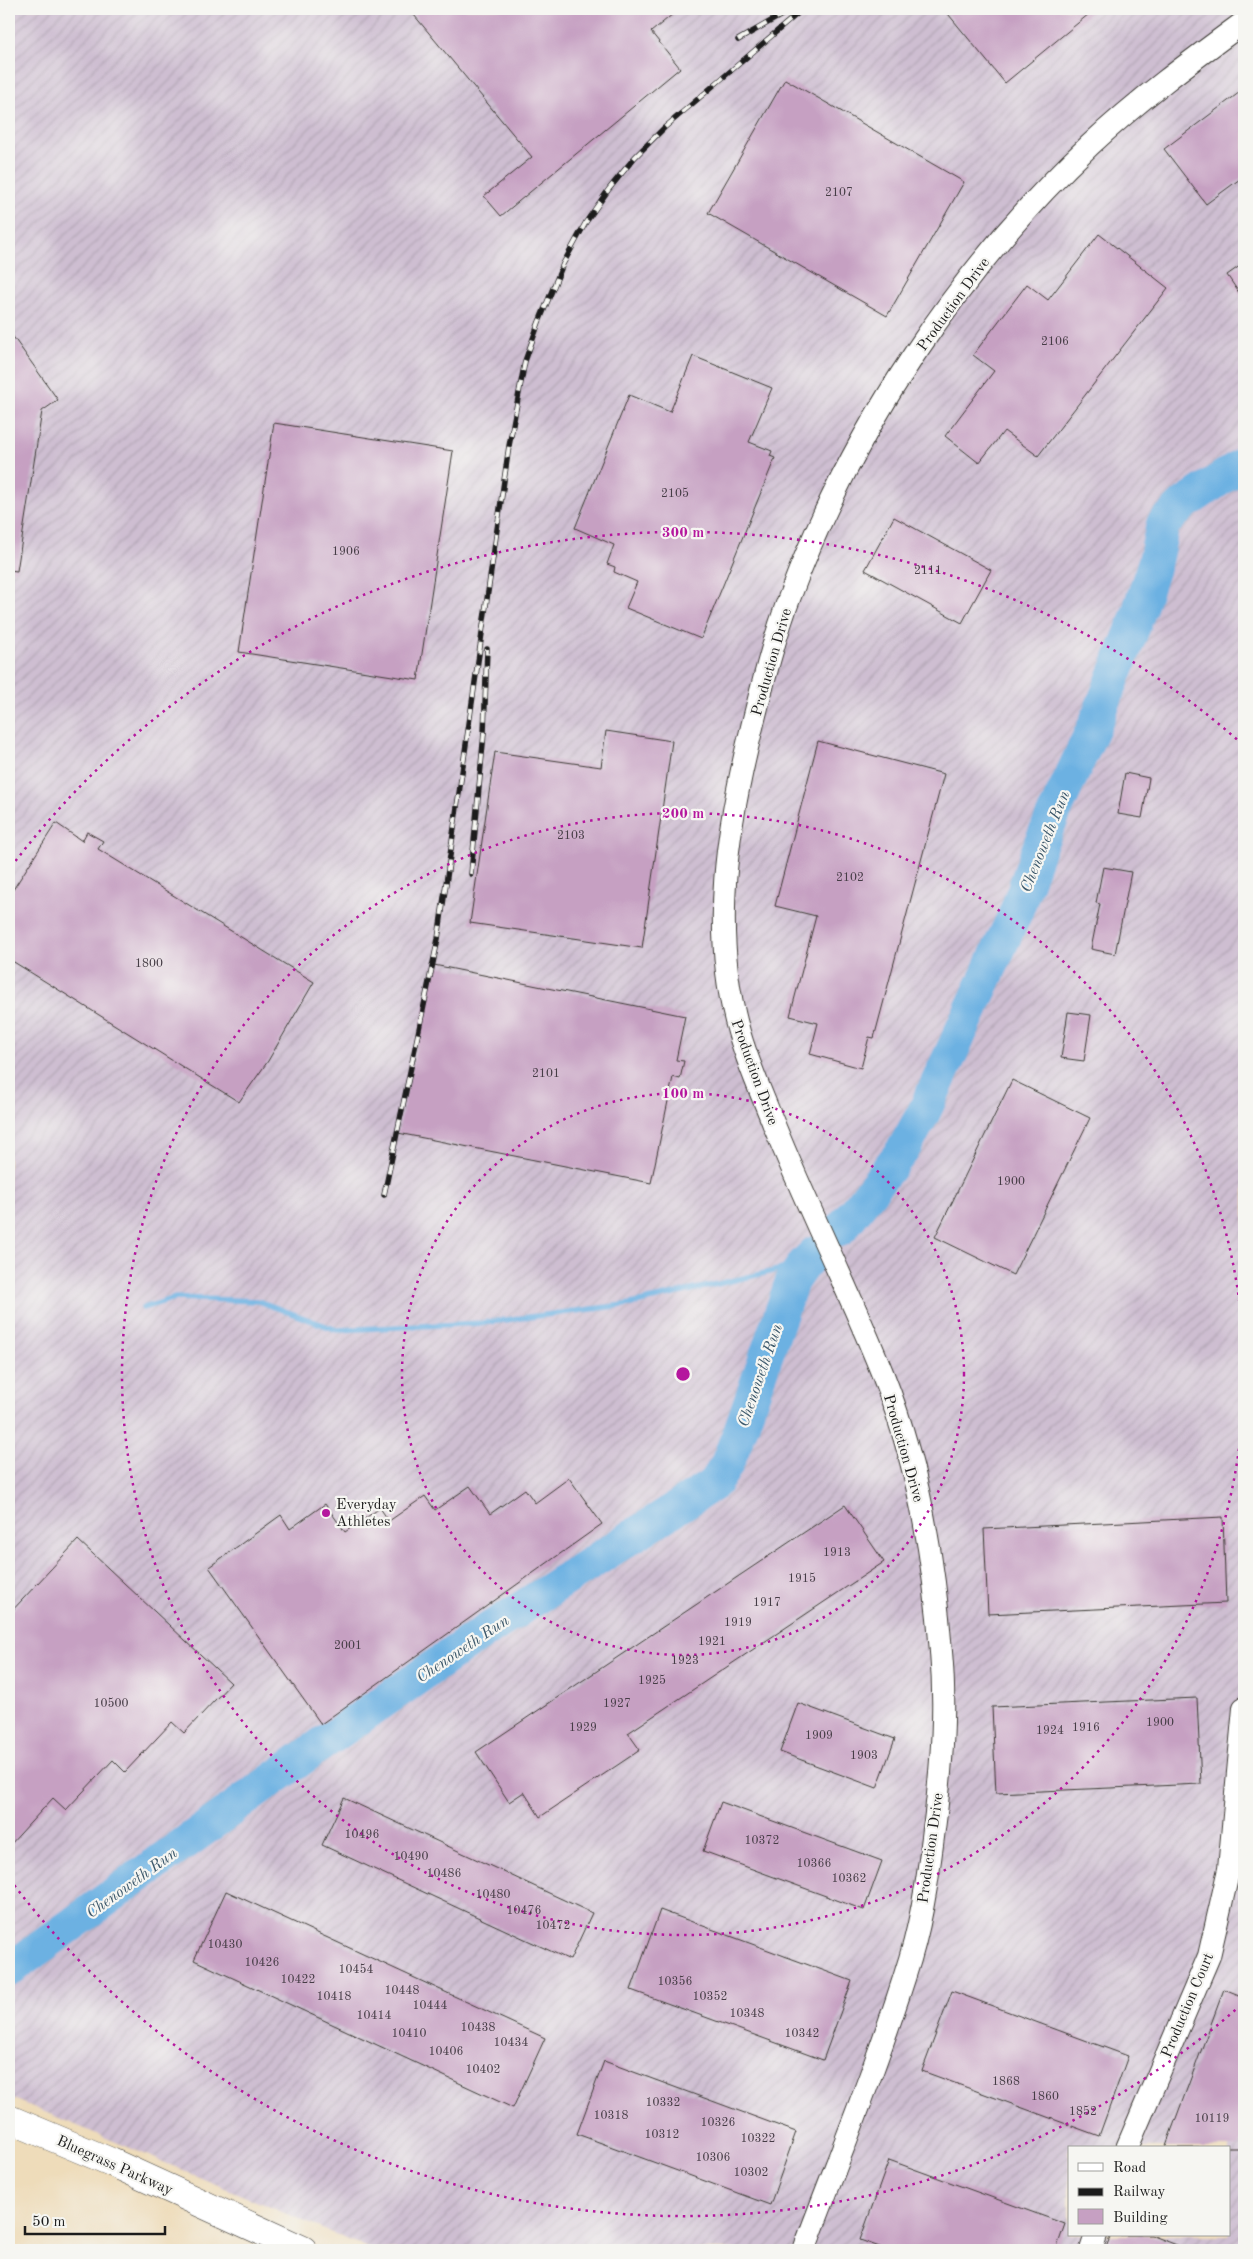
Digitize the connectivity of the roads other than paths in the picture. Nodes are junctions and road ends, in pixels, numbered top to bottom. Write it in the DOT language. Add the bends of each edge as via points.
graph roads {
  1 [pos="1244,22"];
  2 [pos="1244,1708"];
  3 [pos="9,2119"];
  4 [pos="1128,2146"];
  5 [pos="1096,2236"];
  6 [pos="302,2250"];
  7 [pos="804,2250"];
  8 [pos="1091,2250"];
  1 -- 7 [label="street, Production Drive" via="1134,105 1054,180 988,256 901,375 859,447 819,527 790,596 772,650 738,783 727,849 723,909 727,976 733,1008 751,1069 883,1376 904,1436 934,1575 942,1657 941,1771 921,1913 910,1958 878,2053"];
  2 -- 4 [label="street, Production Court" via="1228,1869 1209,1956"];
  3 -- 6 [label="street, Bluegrass Parkway"];
  5 -- 8 [label="street"];
}
